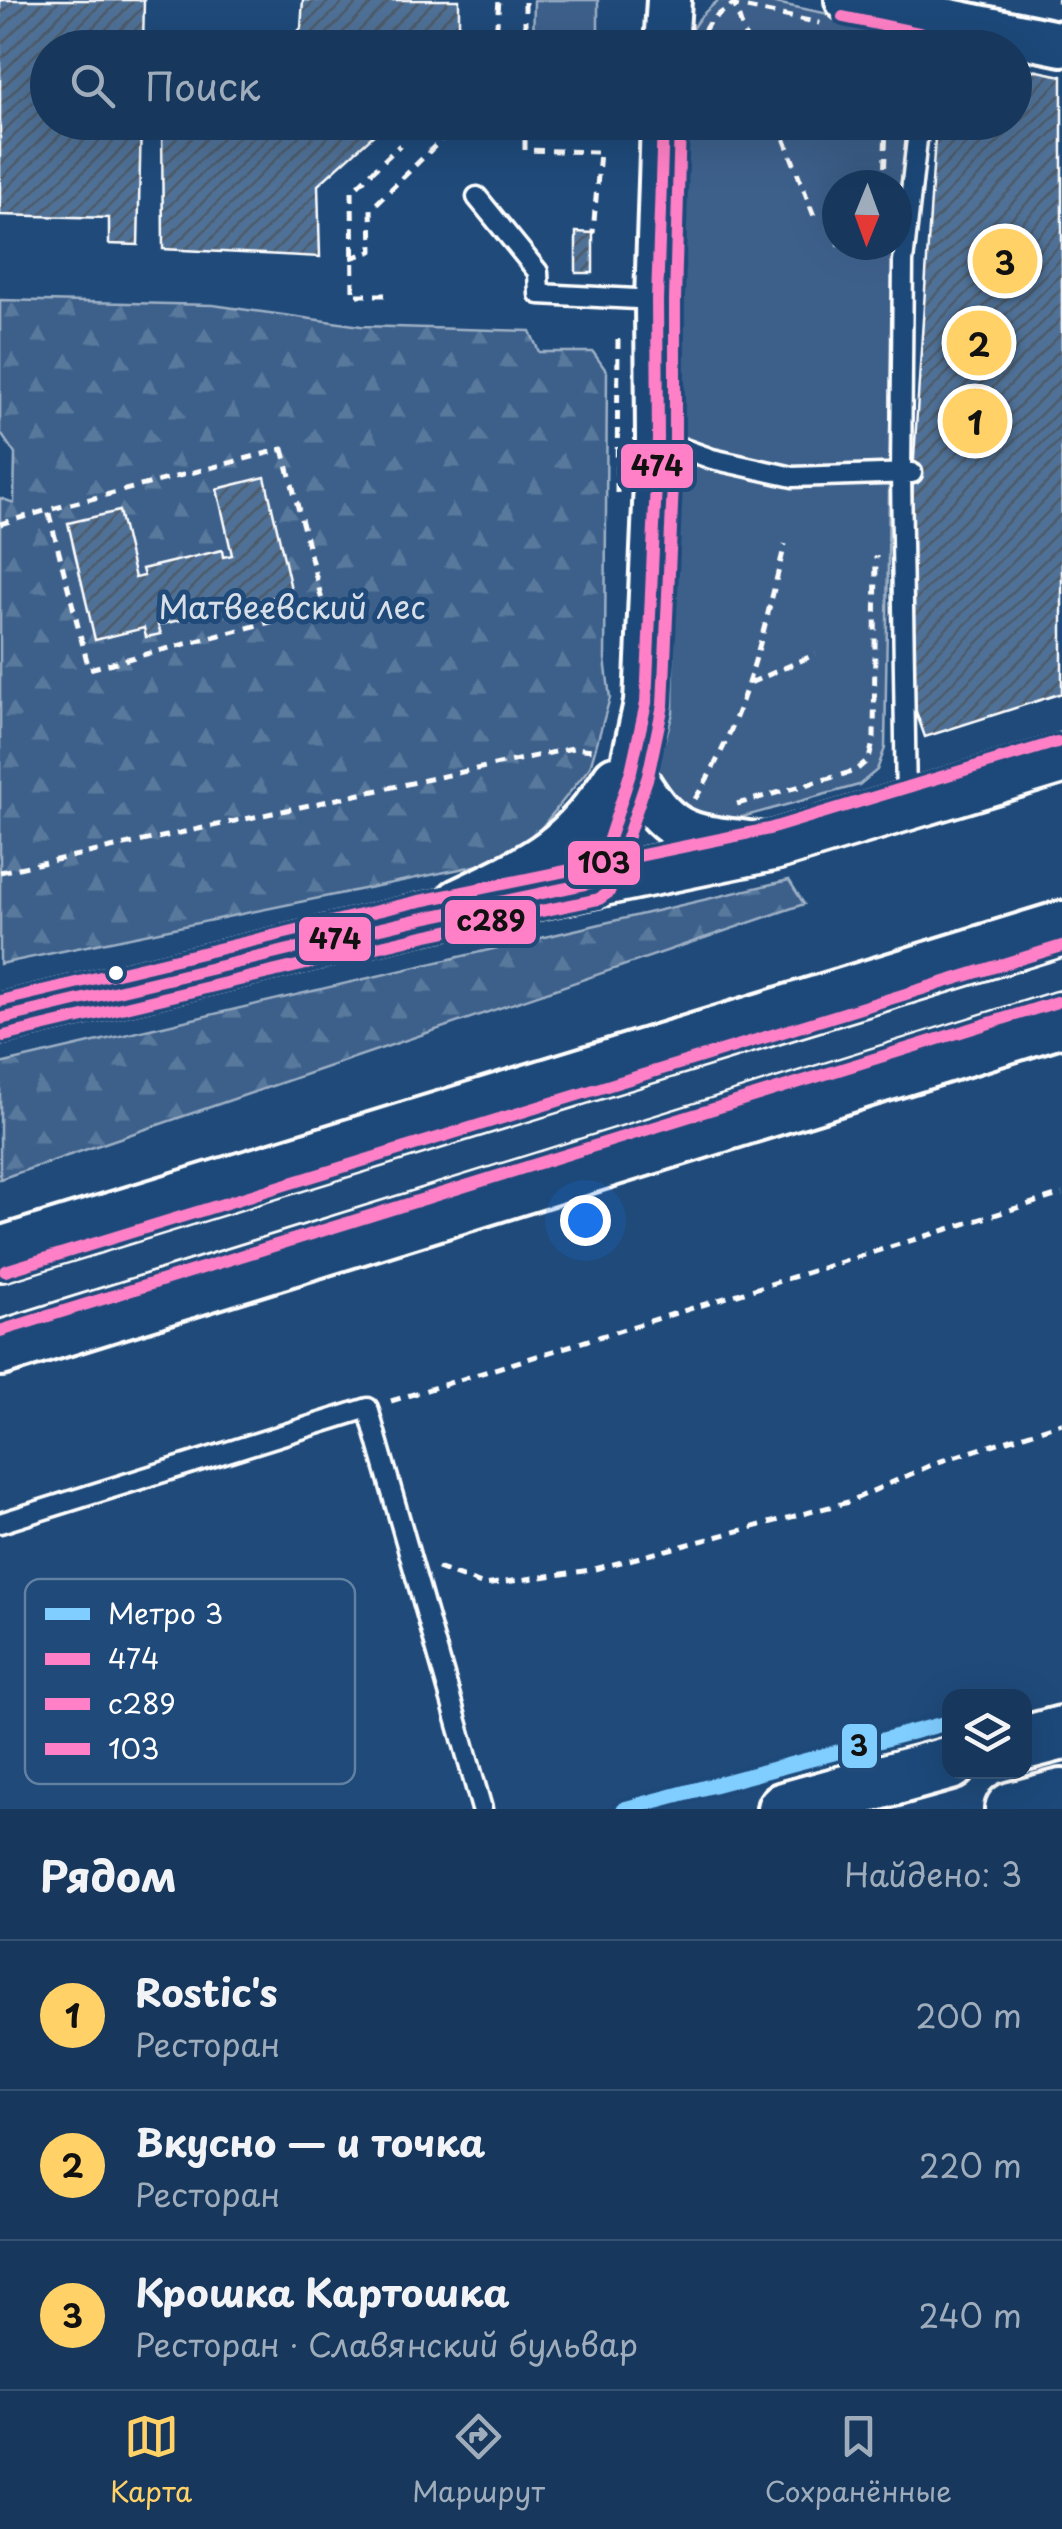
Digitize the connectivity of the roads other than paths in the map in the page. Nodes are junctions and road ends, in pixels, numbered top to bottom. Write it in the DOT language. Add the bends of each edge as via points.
graph roads {
  1 [pos="669,0"];
  2 [pos="837,12"];
  3 [pos="680,30"];
  4 [pos="923,30"];
  5 [pos="1032,41"];
  6 [pos="1062,44"];
  7 [pos="662,140"];
  8 [pos="917,140"];
  9 [pos="477,197"];
  10 [pos="656,300"];
  11 [pos="658,440"];
  12 [pos="907,473"];
  13 [pos="625,754"];
  14 [pos="1062,759"];
  15 [pos="906,808"];
  16 [pos="773,846"];
  17 [pos="595,882"];
  18 [pos="420,920"];
  19 [pos="1062,928"];
  20 [pos="0,1020"];
  21 [pos="1062,1020"];
  22 [pos="0,1254"];
  23 [pos="0,1350"];
  24 [pos="0,1523"];
  25 [pos="1062,1732"];
  26 [pos="1032,1741"];
  27 [pos="942,1766"];
  28 [pos="1062,1796"];
  29 [pos="482,1809"];
  30 [pos="784,1809"];
  31 [pos="1012,1809"];
  1 -- 3 [label="street"];
  2 -- 4 [label="street"];
  5 -- 6 [label="street"];
  7 -- 10 [label="street"];
  8 -- 12 [label="lane" via="902,262"];
  9 -- 10 [label="lane" via="538,272 539,294"];
  10 -- 11 [label="street"];
  11 -- 12 [label="lane" via="793,477"];
  11 -- 13 [label="street" via="646,703"];
  12 -- 15 [label="lane"];
  13 -- 16 [label="street" via="658,813 686,833"];
  13 -- 17 [label="street"];
  13 -- 18 [label="street" via="593,814 573,835 546,856"];
  14 -- 15 [label="main road"];
  15 -- 16 [label="main road"];
  16 -- 17 [label="main road"];
  17 -- 18 [label="main road"];
  18 -- 20 [label="main road"];
  19 -- 22 [label="main road"];
  21 -- 23 [label="main road"];
  24 -- 29 [label="lane" via="368,1408"];
  25 -- 26 [label="main road"];
  27 -- 30 [label="main road"];
  28 -- 31 [label="main road"];
}
